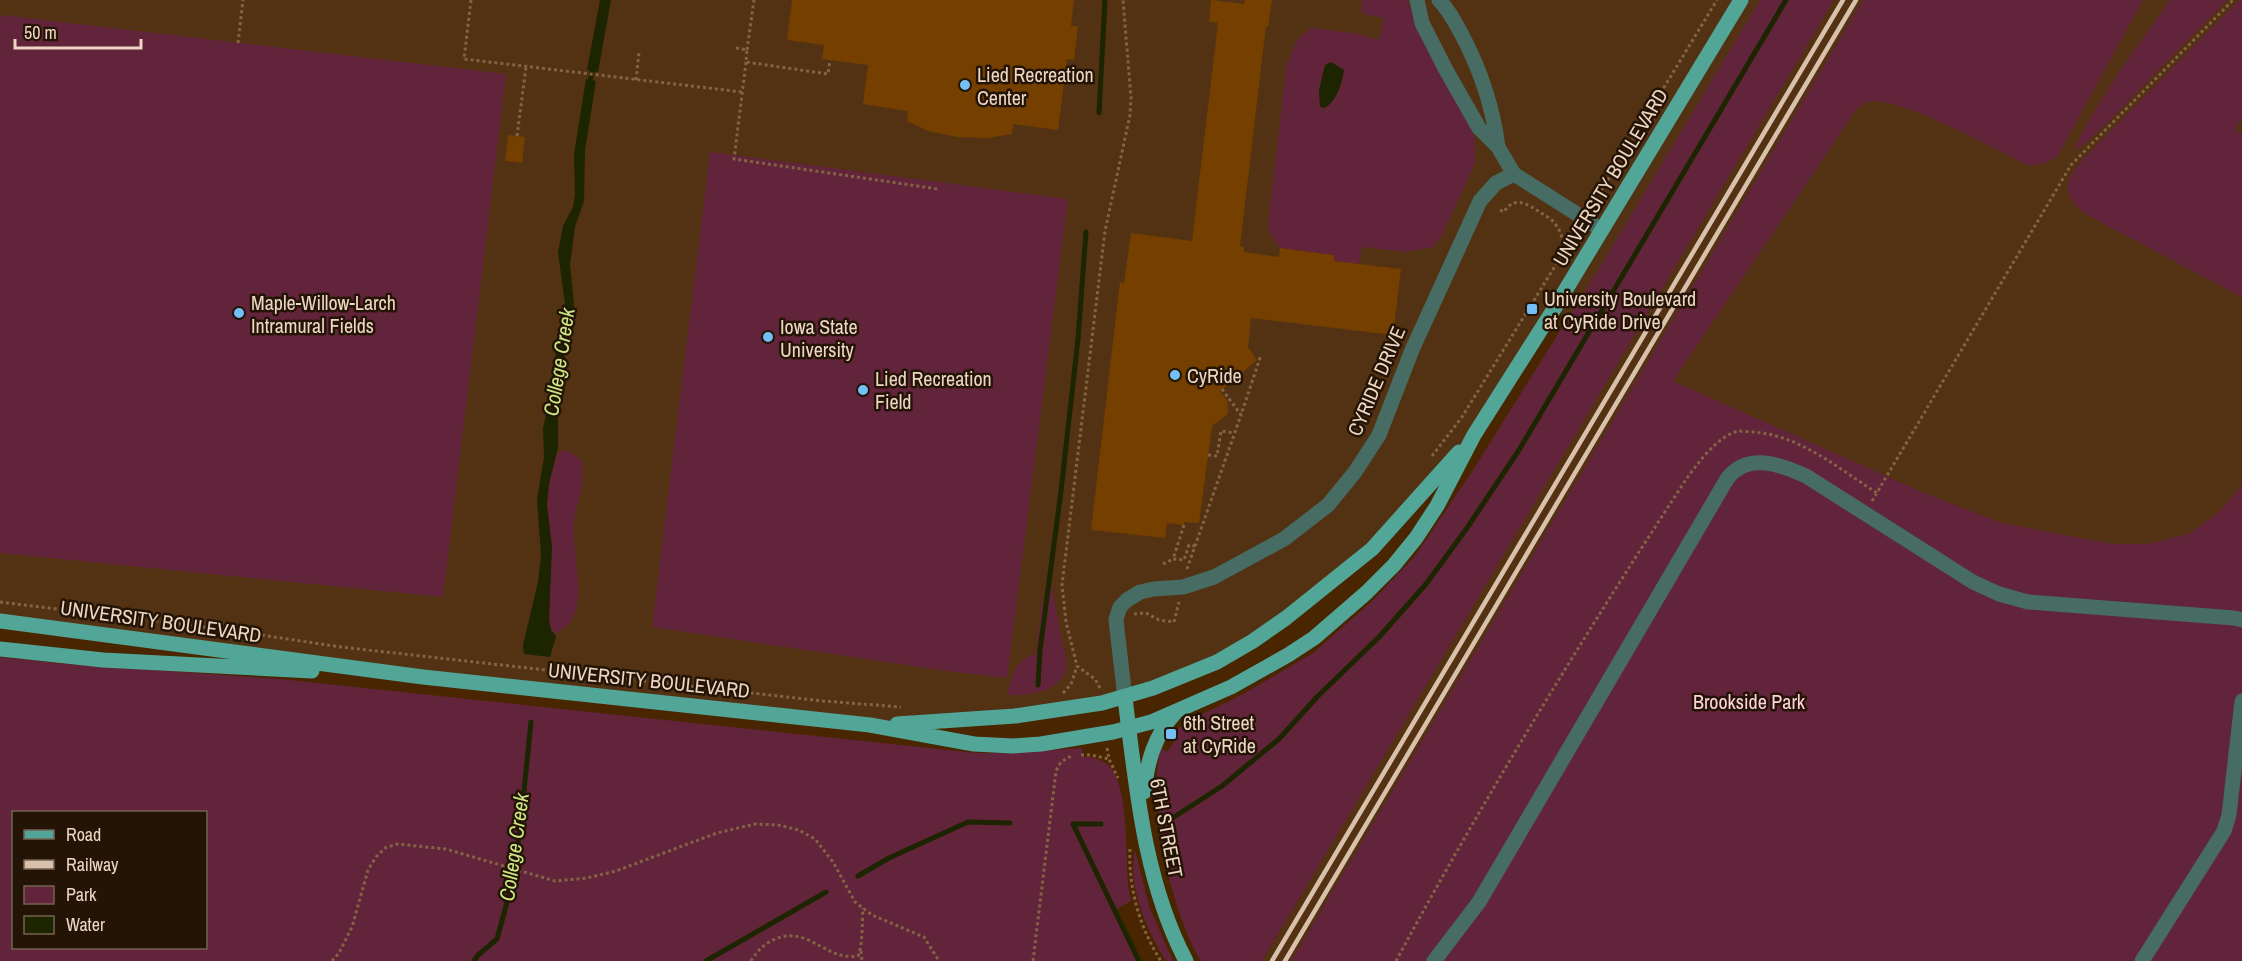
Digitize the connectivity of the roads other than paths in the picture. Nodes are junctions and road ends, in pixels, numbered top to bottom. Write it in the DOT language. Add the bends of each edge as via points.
graph roads {
  1 [pos="1418,0"];
  2 [pos="1439,0"];
  3 [pos="1741,0"];
  4 [pos="1498,147"];
  5 [pos="1514,174"];
  6 [pos="1602,230"];
  7 [pos="1474,435"];
  8 [pos="2242,620"];
  9 [pos="0,621"];
  10 [pos="0,649"];
  11 [pos="423,677"];
  12 [pos="1125,698"];
  13 [pos="2242,701"];
  14 [pos="1177,711"];
  15 [pos="870,724"];
  16 [pos="1129,728"];
  17 [pos="1142,813"];
  18 [pos="1186,961"];
  19 [pos="1434,961"];
  20 [pos="2142,961"];
  1 -- 4 [label="street" via="1422,23 1446,70 1479,128"];
  2 -- 4 [label="street" via="1448,8 1473,56 1485,87"];
  3 -- 6 [label="main road, UNIVERSITY BOULEVARD"];
  4 -- 5 [label="street"];
  5 -- 6 [label="street"];
  5 -- 12 [label="street, CYRIDE DRIVE" via="1496,183 1480,201 1412,350 1379,435 1328,505 1284,539 1214,577 1183,587 1140,592 1120,608 1116,619"];
  6 -- 7 [label="main road, UNIVERSITY BOULEVARD"];
  7 -- 12 [label="main road, UNIVERSITY BOULEVARD" via="1372,549 1286,618 1217,662"];
  7 -- 14 [label="main road, UNIVERSITY BOULEVARD" via="1416,538 1357,601 1288,655"];
  8 -- 19 [label="street" via="2028,602 1999,594 1972,582 1782,464 1758,462 1735,468 1479,902"];
  9 -- 11 [label="main road, UNIVERSITY BOULEVARD"];
  10 -- 11 [label="main road, UNIVERSITY BOULEVARD" via="103,660"];
  11 -- 15 [label="main road, UNIVERSITY BOULEVARD"];
  12 -- 15 [label="main road, UNIVERSITY BOULEVARD" via="1015,716"];
  12 -- 16 [label="main road, 6TH STREET"];
  13 -- 20 [label="street" via="2224,831"];
  14 -- 16 [label="main road, UNIVERSITY BOULEVARD"];
  14 -- 17 [label="main road" via="1159,734 1152,751"];
  15 -- 16 [label="main road, UNIVERSITY BOULEVARD" via="954,741 1013,746"];
  16 -- 17 [label="main road, 6TH STREET"];
  17 -- 18 [label="main road, 6TH STREET" via="1159,894 1173,937"];
}
